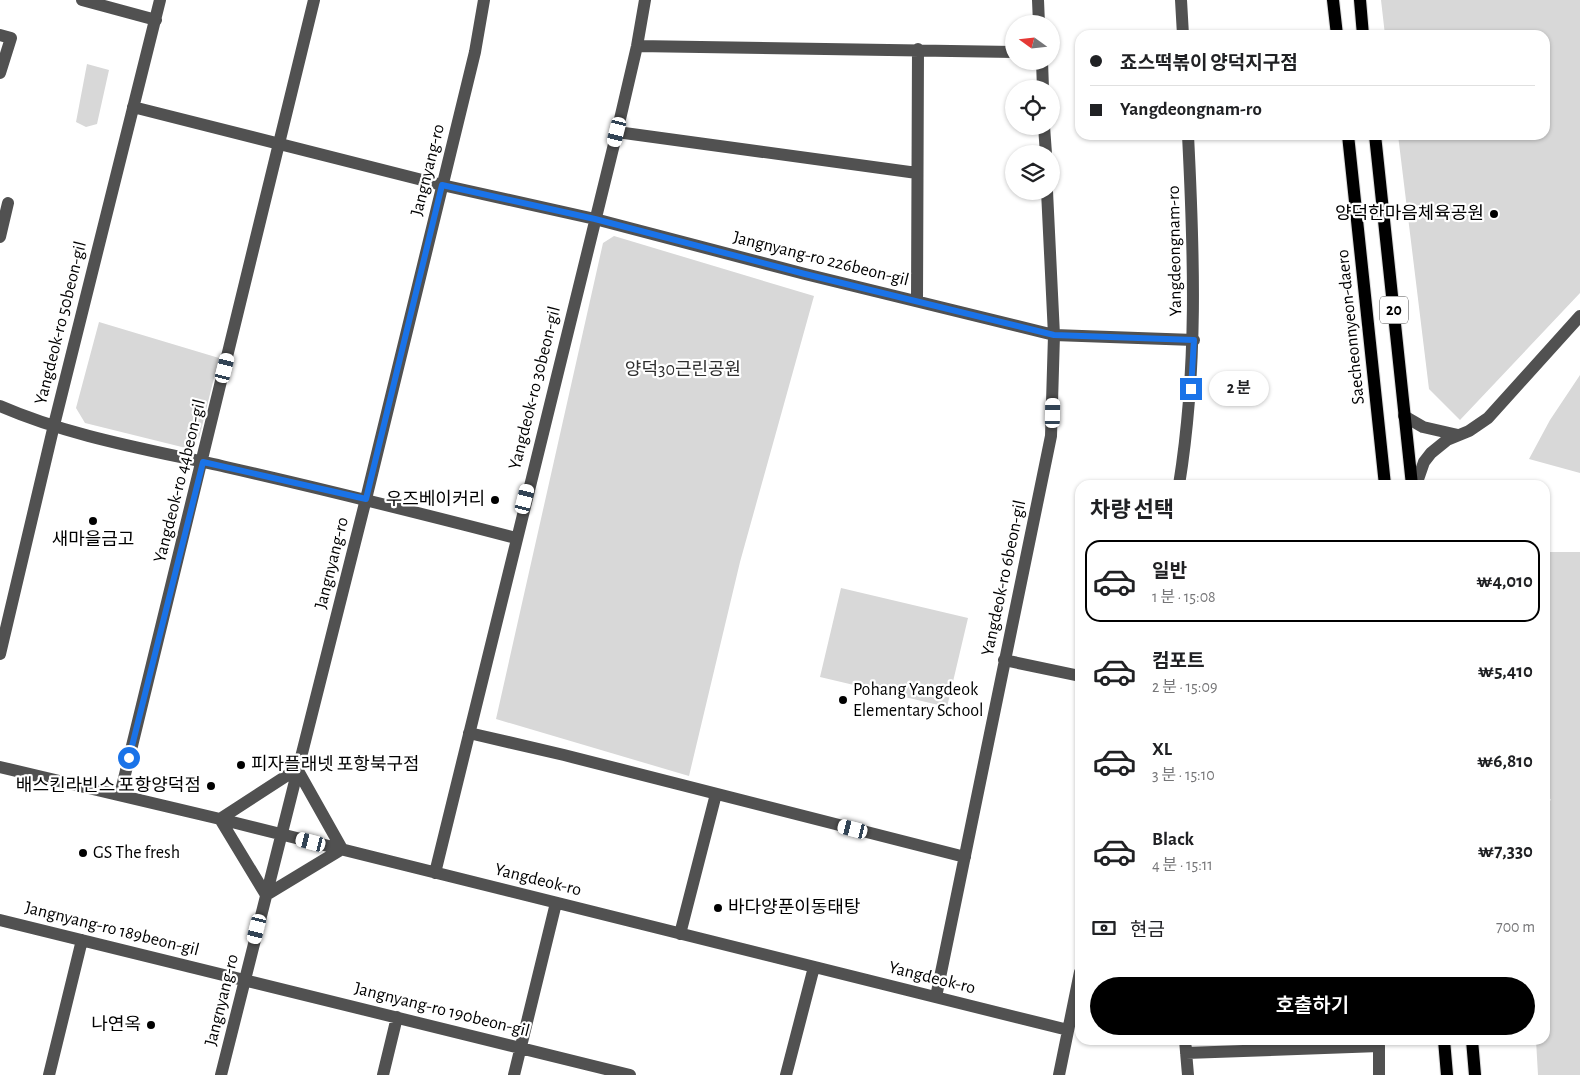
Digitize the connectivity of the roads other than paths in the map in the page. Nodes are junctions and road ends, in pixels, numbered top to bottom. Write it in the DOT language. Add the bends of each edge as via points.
graph roads {
  1 [pos="160,0"];
  2 [pos="314,0"];
  3 [pos="484,0"];
  4 [pos="646,0"];
  5 [pos="1038,0"];
  6 [pos="1181,0"];
  7 [pos="1333,0"];
  8 [pos="1360,0"];
  9 [pos="90,1"];
  10 [pos="1039,15"];
  11 [pos="156,20"];
  12 [pos="1183,30"];
  13 [pos="1336,30"];
  14 [pos="1363,30"];
  15 [pos="0,35"];
  16 [pos="637,46"];
  17 [pos="918,50"];
  18 [pos="1005,52"];
  19 [pos="0,74"];
  20 [pos="133,107"];
  21 [pos="617,132"];
  22 [pos="1188,140"];
  23 [pos="1349,140"];
  24 [pos="1376,140"];
  25 [pos="279,145"];
  26 [pos="917,173"];
  27 [pos="442,185"];
  28 [pos="1047,200"];
  29 [pos="8,203"];
  30 [pos="595,219"];
  31 [pos="0,237"];
  32 [pos="917,301"];
  33 [pos="1580,316"];
  34 [pos="1054,335"];
  35 [pos="1194,340"];
  36 [pos="0,406"];
  37 [pos="1404,416"];
  38 [pos="54,425"];
  39 [pos="1458,435"];
  40 [pos="203,462"];
  41 [pos="1180,480"];
  42 [pos="1384,480"];
  43 [pos="1411,480"];
  44 [pos="1418,480"];
  45 [pos="366,499"];
  46 [pos="516,538"];
  47 [pos="0,654"];
  48 [pos="1004,660"];
  49 [pos="1075,675"];
  50 [pos="470,733"];
  51 [pos="0,767"];
  52 [pos="297,769"];
  53 [pos="716,794"];
  54 [pos="120,795"];
  55 [pos="220,819"];
  56 [pos="281,834"];
  57 [pos="342,849"];
  58 [pos="965,858"];
  59 [pos="435,872"];
  60 [pos="266,895"];
  61 [pos="556,903"];
  62 [pos="0,920"];
  63 [pos="680,934"];
  64 [pos="82,940"];
  65 [pos="814,967"];
  66 [pos="244,980"];
  67 [pos="1075,996"];
  68 [pos="936,997"];
  69 [pos="397,1017"];
  70 [pos="1068,1030"];
  71 [pos="1250,1045"];
  72 [pos="1379,1045"];
  73 [pos="1444,1045"];
  74 [pos="1472,1045"];
  75 [pos="1185,1046"];
  76 [pos="521,1048"];
  77 [pos="49,1075"];
  78 [pos="221,1075"];
  79 [pos="383,1075"];
  80 [pos="514,1075"];
  81 [pos="630,1075"];
  82 [pos="786,1075"];
  83 [pos="1059,1075"];
  84 [pos="1188,1075"];
  85 [pos="1379,1075"];
  86 [pos="1447,1075"];
  87 [pos="1475,1075"];
  1 -- 11 [label="street, Yangdeok-ro 50beon-gil"];
  2 -- 25 [label="street, Yangdeok-ro 44beon-gil"];
  3 -- 27 [label="street, Jangnyang-ro" via="475,52"];
  4 -- 16 [label="street, Yangdeok-ro 30beon-gil"];
  5 -- 10 [label="street"];
  6 -- 12 [label="street"];
  7 -- 13 [label="main road"];
  8 -- 14 [label="main road"];
  9 -- 11 [label="street"];
  11 -- 20 [label="street, Yangdeok-ro 50beon-gil"];
  15 -- 19 [label="street" via="11,38"];
  16 -- 17 [label="street"];
  16 -- 21 [label="street, Yangdeok-ro 30beon-gil"];
  17 -- 18 [label="street"];
  17 -- 26 [label="street"];
  20 -- 25 [label="street, Jangnyang-ro 226beon-gil"];
  20 -- 38 [label="street, Yangdeok-ro 50beon-gil"];
  21 -- 26 [label="street"];
  21 -- 30 [label="street, Yangdeok-ro 30beon-gil"];
  22 -- 35 [label="street, Yangdeongnam-ro"];
  23 -- 42 [label="main road, Saecheonnyeon-daero / 20"];
  24 -- 37 [label="main road, 20"];
  25 -- 27 [label="street, Jangnyang-ro 226beon-gil"];
  25 -- 40 [label="street, Yangdeok-ro 44beon-gil"];
  26 -- 32 [label="street"];
  27 -- 30 [label="street, Jangnyang-ro 226beon-gil"];
  27 -- 45 [label="street, Jangnyang-ro"];
  28 -- 34 [label="street, Yangdeok-ro 6beon-gil"];
  29 -- 31 [label="street"];
  30 -- 32 [label="street, Jangnyang-ro 226beon-gil"];
  30 -- 46 [label="street, Yangdeok-ro 30beon-gil"];
  32 -- 34 [label="street, Jangnyang-ro 226beon-gil"];
  33 -- 39 [label="street" via="1488,418"];
  34 -- 35 [label="street, Jangnyang-ro 226beon-gil"];
  34 -- 48 [label="street, Yangdeok-ro 6beon-gil" via="1053,413 1046,464"];
  35 -- 41 [label="street, Yangdeongnam-ro" via="1190,408"];
  36 -- 38 [label="street"];
  37 -- 39 [label="street" via="1423,427"];
  37 -- 43 [label="main road, 20"];
  38 -- 40 [label="street"];
  38 -- 47 [label="street, Yangdeok-ro 50beon-gil"];
  39 -- 44 [label="street" via="1431,453"];
  40 -- 45 [label="street"];
  40 -- 54 [label="street, Yangdeok-ro 44beon-gil"];
  45 -- 46 [label="street"];
  45 -- 52 [label="street, Jangnyang-ro"];
  46 -- 50 [label="street, Yangdeok-ro 30beon-gil"];
  48 -- 49 [label="street"];
  48 -- 58 [label="street, Yangdeok-ro 6beon-gil"];
  50 -- 53 [label="street"];
  50 -- 59 [label="street, Yangdeok-ro 30beon-gil"];
  51 -- 54 [label="street, Yangdeok-ro"];
  52 -- 55 [label="street"];
  52 -- 56 [label="street, Jangnyang-ro"];
  52 -- 57 [label="street"];
  53 -- 58 [label="street"];
  53 -- 63 [label="street"];
  54 -- 55 [label="street, Yangdeok-ro"];
  55 -- 56 [label="street, Yangdeok-ro"];
  55 -- 60 [label="street"];
  56 -- 57 [label="street, Yangdeok-ro"];
  56 -- 60 [label="street, Jangnyang-ro"];
  57 -- 59 [label="street, Yangdeok-ro"];
  57 -- 60 [label="street"];
  58 -- 68 [label="street, Yangdeok-ro 6beon-gil"];
  59 -- 61 [label="street, Yangdeok-ro"];
  60 -- 66 [label="street, Jangnyang-ro"];
  61 -- 63 [label="street, Yangdeok-ro"];
  61 -- 76 [label="street"];
  62 -- 64 [label="street, Jangnyang-ro 189beon-gil"];
  63 -- 65 [label="street, Yangdeok-ro"];
  64 -- 66 [label="street, Jangnyang-ro 189beon-gil"];
  64 -- 77 [label="street"];
  65 -- 68 [label="street, Yangdeok-ro"];
  65 -- 82 [label="street"];
  66 -- 69 [label="street, Jangnyang-ro 190beon-gil"];
  66 -- 78 [label="street, Jangnyang-ro"];
  67 -- 70 [label="street"];
  68 -- 70 [label="street, Yangdeok-ro"];
  69 -- 76 [label="street, Jangnyang-ro 190beon-gil"];
  69 -- 79 [label="street"];
  70 -- 83 [label="street"];
  71 -- 75 [label="street"];
  72 -- 85 [label="street"];
  73 -- 86 [label="main road"];
  74 -- 87 [label="main road"];
  75 -- 84 [label="street"];
  76 -- 80 [label="street"];
  76 -- 81 [label="street, Jangnyang-ro 190beon-gil"];
}
